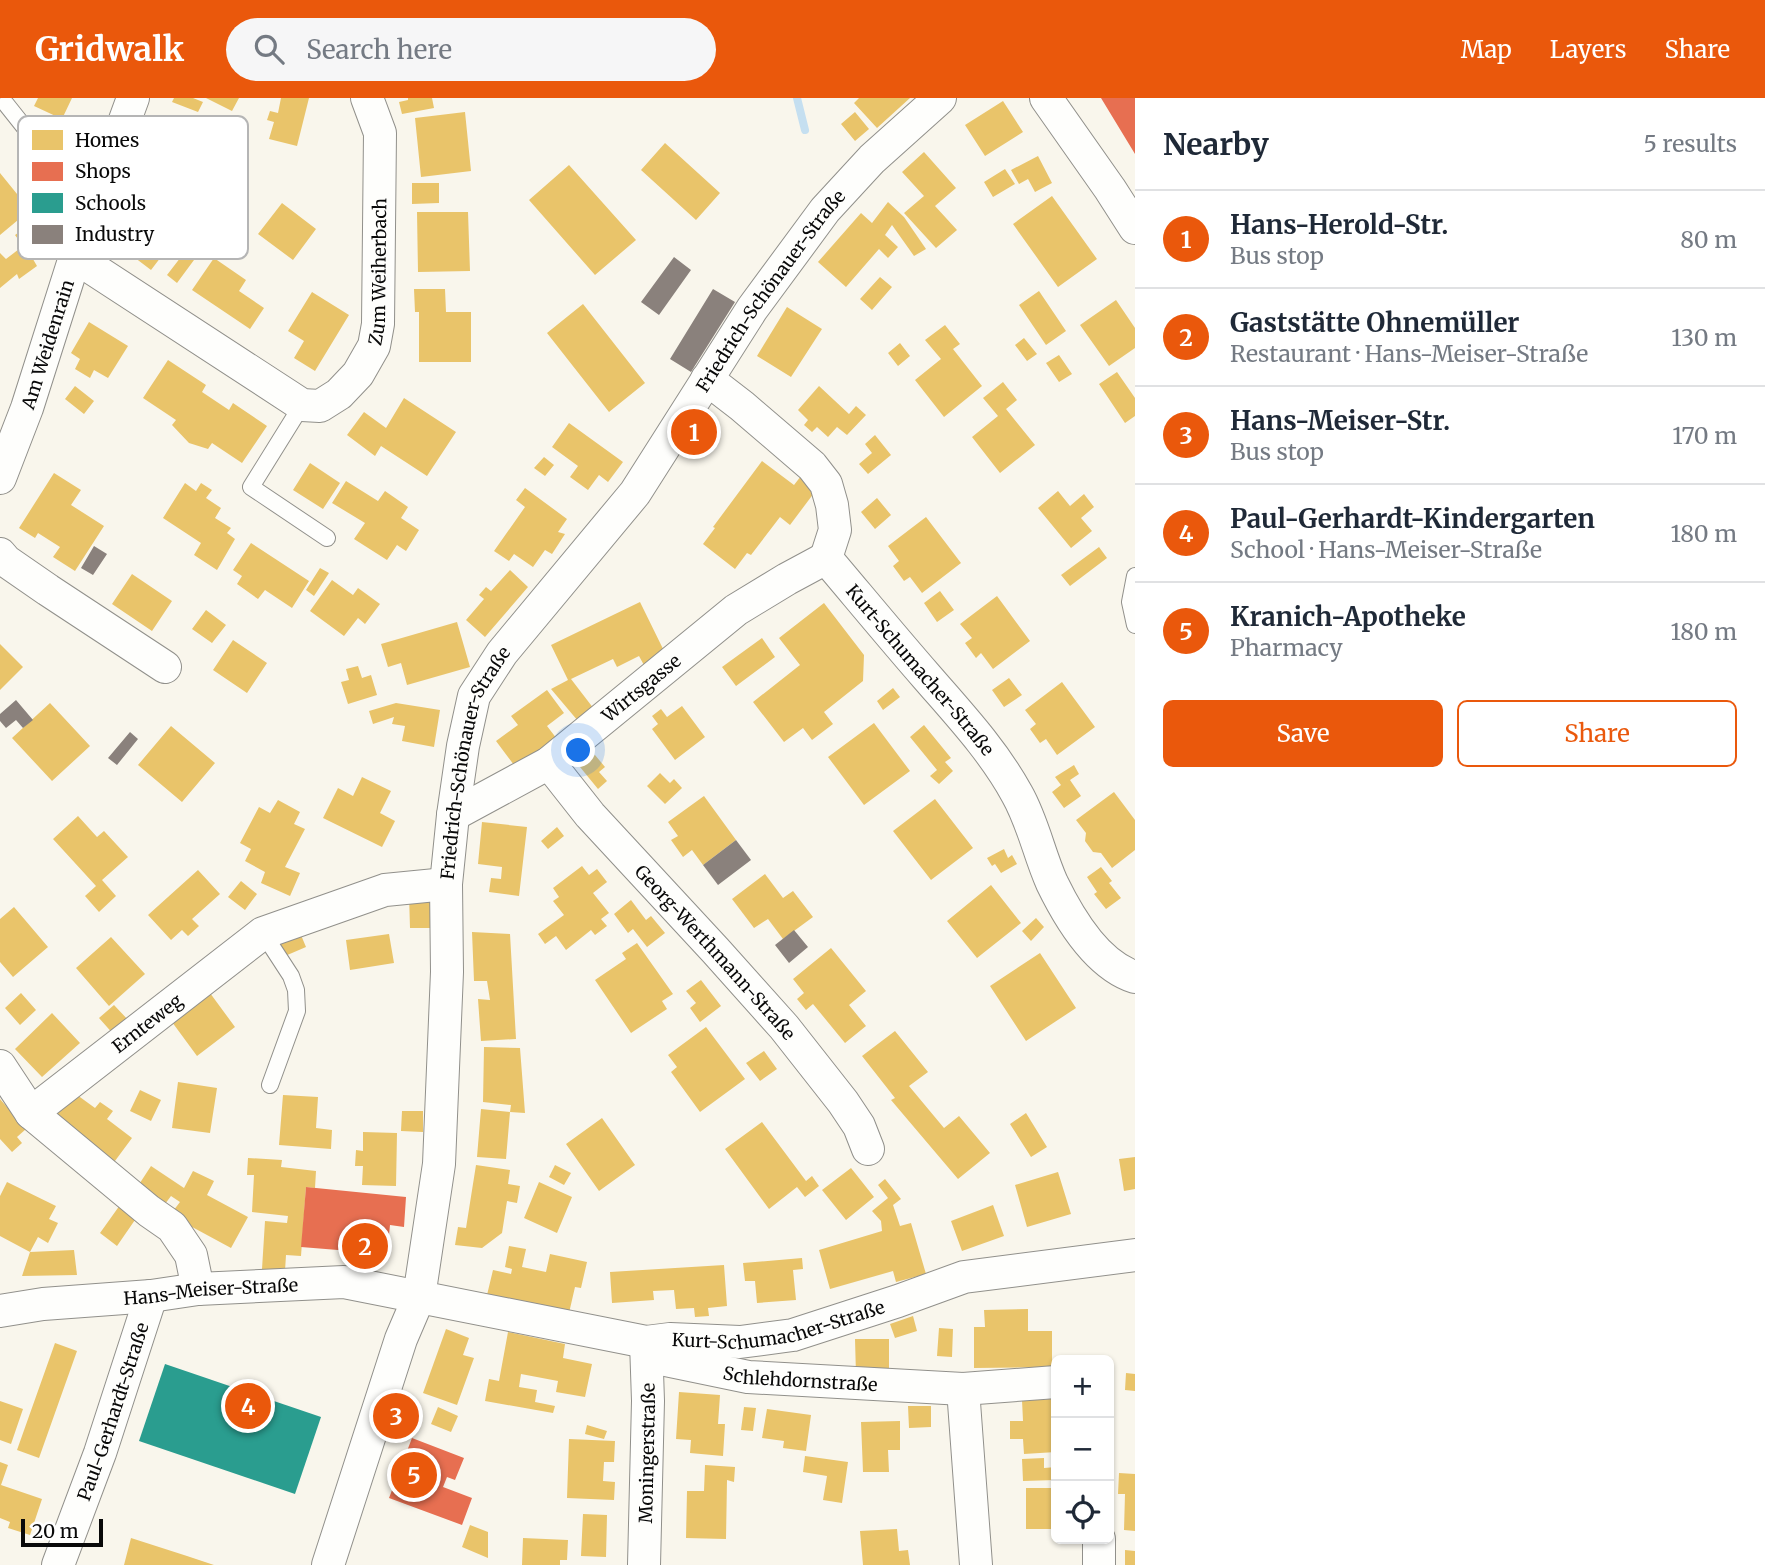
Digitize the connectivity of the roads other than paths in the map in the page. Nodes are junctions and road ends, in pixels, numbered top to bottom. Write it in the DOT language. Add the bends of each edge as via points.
graph roads {
  1 [pos="133,98"];
  2 [pos="367,98"];
  3 [pos="940,98"];
  4 [pos="1046,98"];
  5 [pos="6,104"];
  6 [pos="126,116"];
  7 [pos="18,119"];
  8 [pos="1135,228"];
  9 [pos="74,259"];
  10 [pos="78,259"];
  11 [pos="707,379"];
  12 [pos="302,405"];
  13 [pos="0,478"];
  14 [pos="327,538"];
  15 [pos="0,554"];
  16 [pos="826,558"];
  17 [pos="1135,576"];
  18 [pos="1135,625"];
  19 [pos="165,667"];
  20 [pos="549,763"];
  21 [pos="453,815"];
  22 [pos="446,884"];
  23 [pos="263,933"];
  24 [pos="1135,977"];
  25 [pos="0,1066"];
  26 [pos="270,1085"];
  27 [pos="31,1113"];
  28 [pos="868,1149"];
  29 [pos="1135,1255"];
  30 [pos="198,1289"];
  31 [pos="151,1296"];
  32 [pos="419,1297"];
  33 [pos="0,1311"];
  34 [pos="646,1342"];
  35 [pos="1051,1382"];
  36 [pos="963,1389"];
  37 [pos="1099,1544"];
  38 [pos="58,1565"];
  39 [pos="328,1565"];
  40 [pos="644,1565"];
  41 [pos="976,1565"];
  42 [pos="1099,1565"];
  1 -- 6 [label="street, Am Weidenrain"];
  2 -- 12 [label="street, Zum Weiherbach" via="380,133 374,346 358,374 339,394 320,406"];
  3 -- 11 [label="street, Friedrich-Schönauer-Straße" via="872,159 825,210"];
  4 -- 8 [label="street"];
  5 -- 7 [label="lane"];
  9 -- 13 [label="street, Am Weidenrain"];
  10 -- 12 [label="street"];
  11 -- 16 [label="street" via="812,466 826,484 835,530"];
  11 -- 21 [label="street, Friedrich-Schönauer-Straße" via="635,493 502,653 474,696"];
  12 -- 14 [label="lane" via="251,487"];
  15 -- 19 [label="street"];
  16 -- 20 [label="street, Wirtsgasse" via="736,610"];
  16 -- 24 [label="street, Kurt-Schumacher-Straße" via="1004,770 1070,916 1109,963"];
  17 -- 18 [label="lane" via="1130,602"];
  20 -- 21 [label="street, Wirtsgasse"];
  20 -- 28 [label="street, Georg-Werthmann-Straße" via="590,815 784,1027 848,1110"];
  21 -- 22 [label="street, Friedrich-Schönauer-Straße"];
  22 -- 23 [label="street, Ernteweg" via="385,890"];
  22 -- 32 [label="street, Friedrich-Schönauer-Straße" via="439,1164"];
  23 -- 26 [label="lane" via="291,976 297,1011"];
  23 -- 27 [label="street, Ernteweg"];
  25 -- 27 [label="street"];
  27 -- 30 [label="street" via="172,1227 191,1255"];
  29 -- 34 [label="street, Kurt-Schumacher-Straße" via="964,1277 793,1335 740,1342"];
  30 -- 31 [label="street, Hans-Meiser-Straße"];
  30 -- 32 [label="street, Hans-Meiser-Straße" via="344,1282"];
  31 -- 33 [label="street, Hans-Meiser-Straße"];
  31 -- 38 [label="street, Paul-Gerhardt-Straße"];
  32 -- 34 [label="street, Kurt-Schumacher-Straße"];
  32 -- 39 [label="street, Friedrich-Schönauer-Straße" via="401,1339"];
  34 -- 36 [label="street, Schlehdornstraße" via="666,1360 748,1377"];
  34 -- 40 [label="street, Moningerstraße"];
  35 -- 36 [label="street, Schlehdornstraße"];
  36 -- 41 [label="street"];
  37 -- 42 [label="street"];
}
